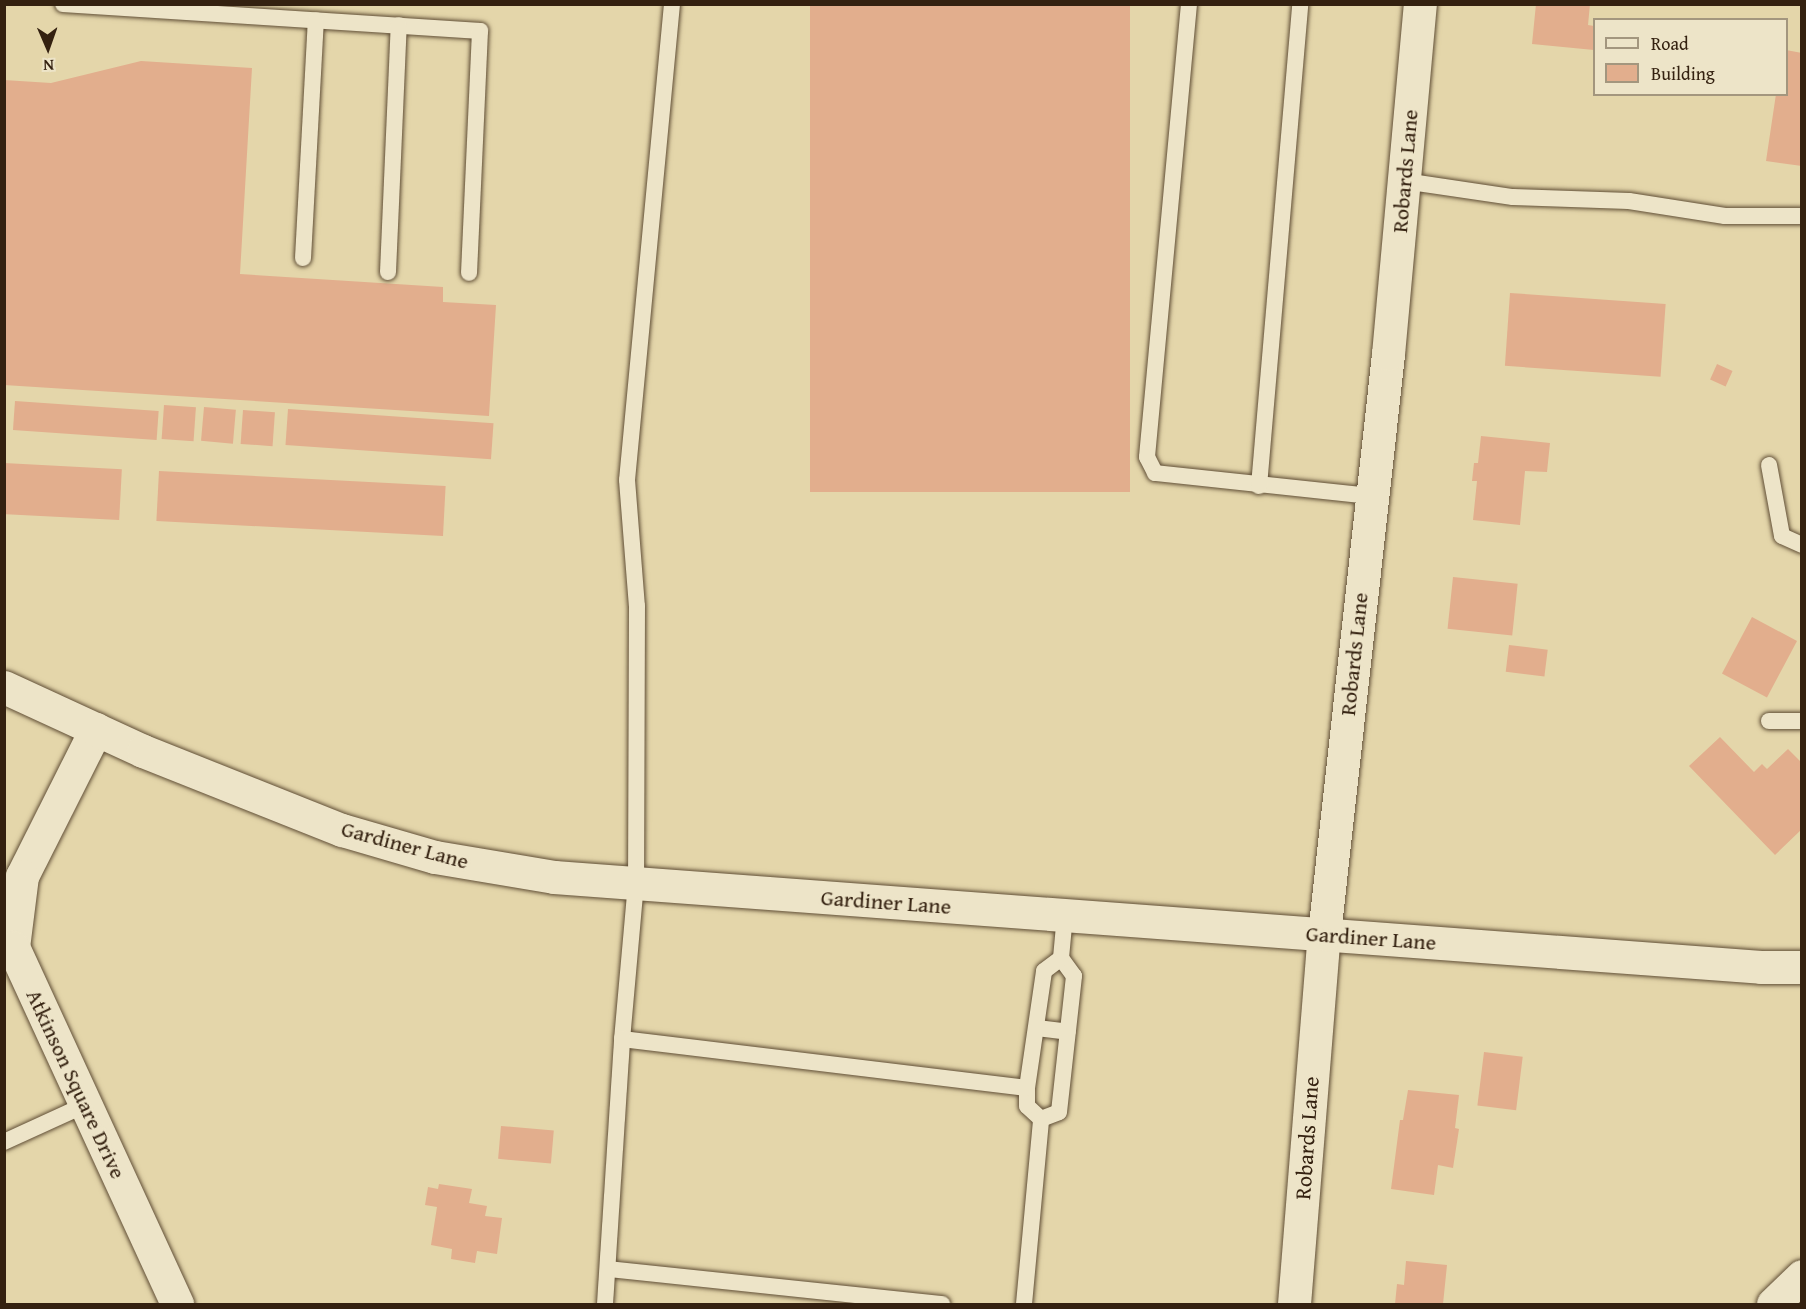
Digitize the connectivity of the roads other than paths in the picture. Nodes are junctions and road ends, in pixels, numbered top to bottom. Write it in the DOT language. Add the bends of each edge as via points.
graph roads {
  1 [pos="63,4"];
  2 [pos="672,4"];
  3 [pos="1189,4"];
  4 [pos="1300,4"];
  5 [pos="1420,4"];
  6 [pos="316,20"];
  7 [pos="399,26"];
  8 [pos="1404,181"];
  9 [pos="1802,216"];
  10 [pos="303,258"];
  11 [pos="388,272"];
  12 [pos="469,273"];
  13 [pos="1769,465"];
  14 [pos="1259,486"];
  15 [pos="1372,496"];
  16 [pos="1802,546"];
  17 [pos="4,687"];
  18 [pos="1768,721"];
  19 [pos="1802,721"];
  20 [pos="96,729"];
  21 [pos="636,883"];
  22 [pos="1065,915"];
  23 [pos="1323,934"];
  24 [pos="1061,958"];
  25 [pos="1802,967"];
  26 [pos="1037,1028"];
  27 [pos="1068,1032"];
  28 [pos="622,1039"];
  29 [pos="1027,1088"];
  30 [pos="85,1105"];
  31 [pos="1041,1119"];
  32 [pos="4,1142"];
  33 [pos="608,1269"];
  34 [pos="1800,1279"];
  35 [pos="177,1305"];
  36 [pos="605,1305"];
  37 [pos="942,1305"];
  38 [pos="1024,1305"];
  39 [pos="1294,1305"];
  40 [pos="1773,1305"];
  1 -- 6 [label="lane"];
  2 -- 21 [label="lane" via="627,480 637,606"];
  3 -- 14 [label="lane" via="1147,457 1155,473"];
  4 -- 14 [label="lane"];
  5 -- 8 [label="street, Robards Lane"];
  6 -- 7 [label="lane"];
  6 -- 10 [label="lane"];
  7 -- 11 [label="lane"];
  7 -- 12 [label="lane" via="480,31"];
  8 -- 9 [label="lane" via="1513,196 1629,201 1725,216"];
  8 -- 15 [label="street, Robards Lane"];
  13 -- 16 [label="lane" via="1782,536"];
  14 -- 15 [label="lane"];
  15 -- 23 [label="street, Robards Lane"];
  17 -- 20 [label="street, Gardiner Lane"];
  18 -- 19 [label="lane"];
  20 -- 21 [label="street, Gardiner Lane" via="245,793 342,830 415,851 554,877"];
  20 -- 30 [label="street, Atkinson Square Drive" via="22,876 14,947"];
  21 -- 22 [label="street, Gardiner Lane"];
  21 -- 28 [label="lane"];
  22 -- 23 [label="street, Gardiner Lane"];
  22 -- 24 [label="lane"];
  23 -- 25 [label="street, Gardiner Lane"];
  23 -- 39 [label="street, Robards Lane"];
  24 -- 26 [label="lane" via="1044,971"];
  24 -- 27 [label="lane" via="1074,976"];
  26 -- 27 [label="lane"];
  26 -- 29 [label="lane"];
  27 -- 31 [label="lane" via="1059,1112"];
  28 -- 29 [label="lane"];
  28 -- 33 [label="lane"];
  29 -- 31 [label="lane" via="1027,1106"];
  30 -- 32 [label="lane"];
  30 -- 35 [label="street, Atkinson Square Drive"];
  31 -- 38 [label="lane"];
  33 -- 36 [label="lane"];
  33 -- 37 [label="lane"];
  34 -- 40 [label="street"];
}
